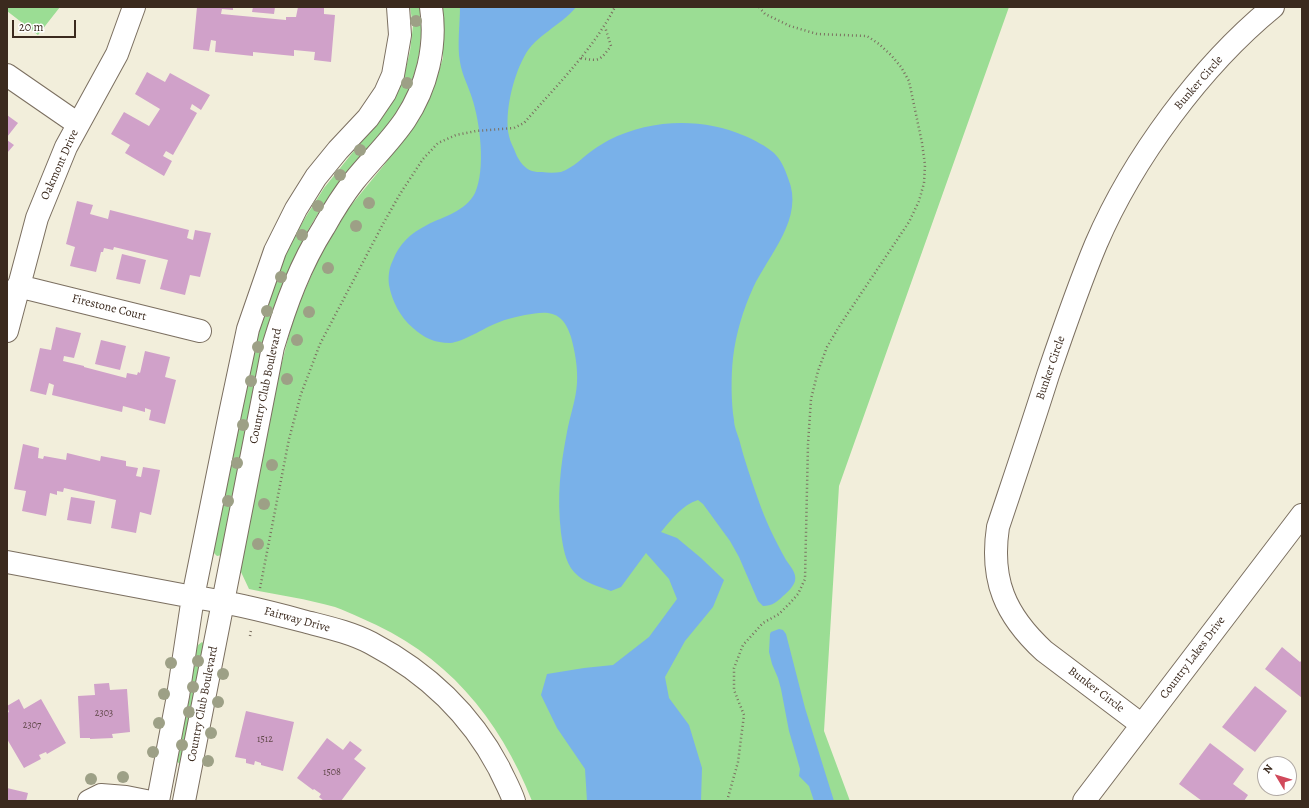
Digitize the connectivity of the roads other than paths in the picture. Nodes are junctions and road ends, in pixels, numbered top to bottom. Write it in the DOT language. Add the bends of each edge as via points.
graph roads {
  1 [pos="134,7"];
  2 [pos="398,7"];
  3 [pos="430,7"];
  4 [pos="1273,7"];
  5 [pos="7,75"];
  6 [pos="78,124"];
  7 [pos="18,286"];
  8 [pos="7,331"];
  9 [pos="200,331"];
  10 [pos="1302,515"];
  11 [pos="7,562"];
  12 [pos="194,597"];
  13 [pos="223,601"];
  14 [pos="1142,725"];
  15 [pos="89,801"];
  16 [pos="146,801"];
  17 [pos="158,801"];
  18 [pos="184,801"];
  19 [pos="514,801"];
  20 [pos="1084,801"];
  1 -- 6 [label="street, Oakmont Drive" via="118,54"];
  2 -- 12 [label="street" via="398,55 385,93 368,118 316,177 274,251 248,329"];
  3 -- 13 [label="street, Country Club Boulevard" via="432,45 429,66 416,100 405,120 354,182 324,227 302,265 287,302 273,347"];
  4 -- 14 [label="street, Bunker Circle" via="1210,68 1187,96 1144,154 1124,189 1096,243 1074,298 998,527 995,558 998,577 1001,590 1016,621 1044,651"];
  5 -- 6 [label="street"];
  6 -- 7 [label="street, Oakmont Drive" via="37,218"];
  7 -- 8 [label="street, Oakmont Drive"];
  7 -- 9 [label="street, Firestone Court"];
  10 -- 14 [label="street, Country Lakes Drive"];
  11 -- 12 [label="street, Fairway Drive"];
  12 -- 13 [label="street, Fairway Drive"];
  12 -- 17 [label="street"];
  13 -- 18 [label="street, Country Club Boulevard"];
  13 -- 19 [label="street, Fairway Drive" via="344,632 371,643 402,661 430,681 460,709 486,745"];
  14 -- 20 [label="street, Country Lakes Drive"];
  15 -- 16 [label="street" via="101,795"];
}
